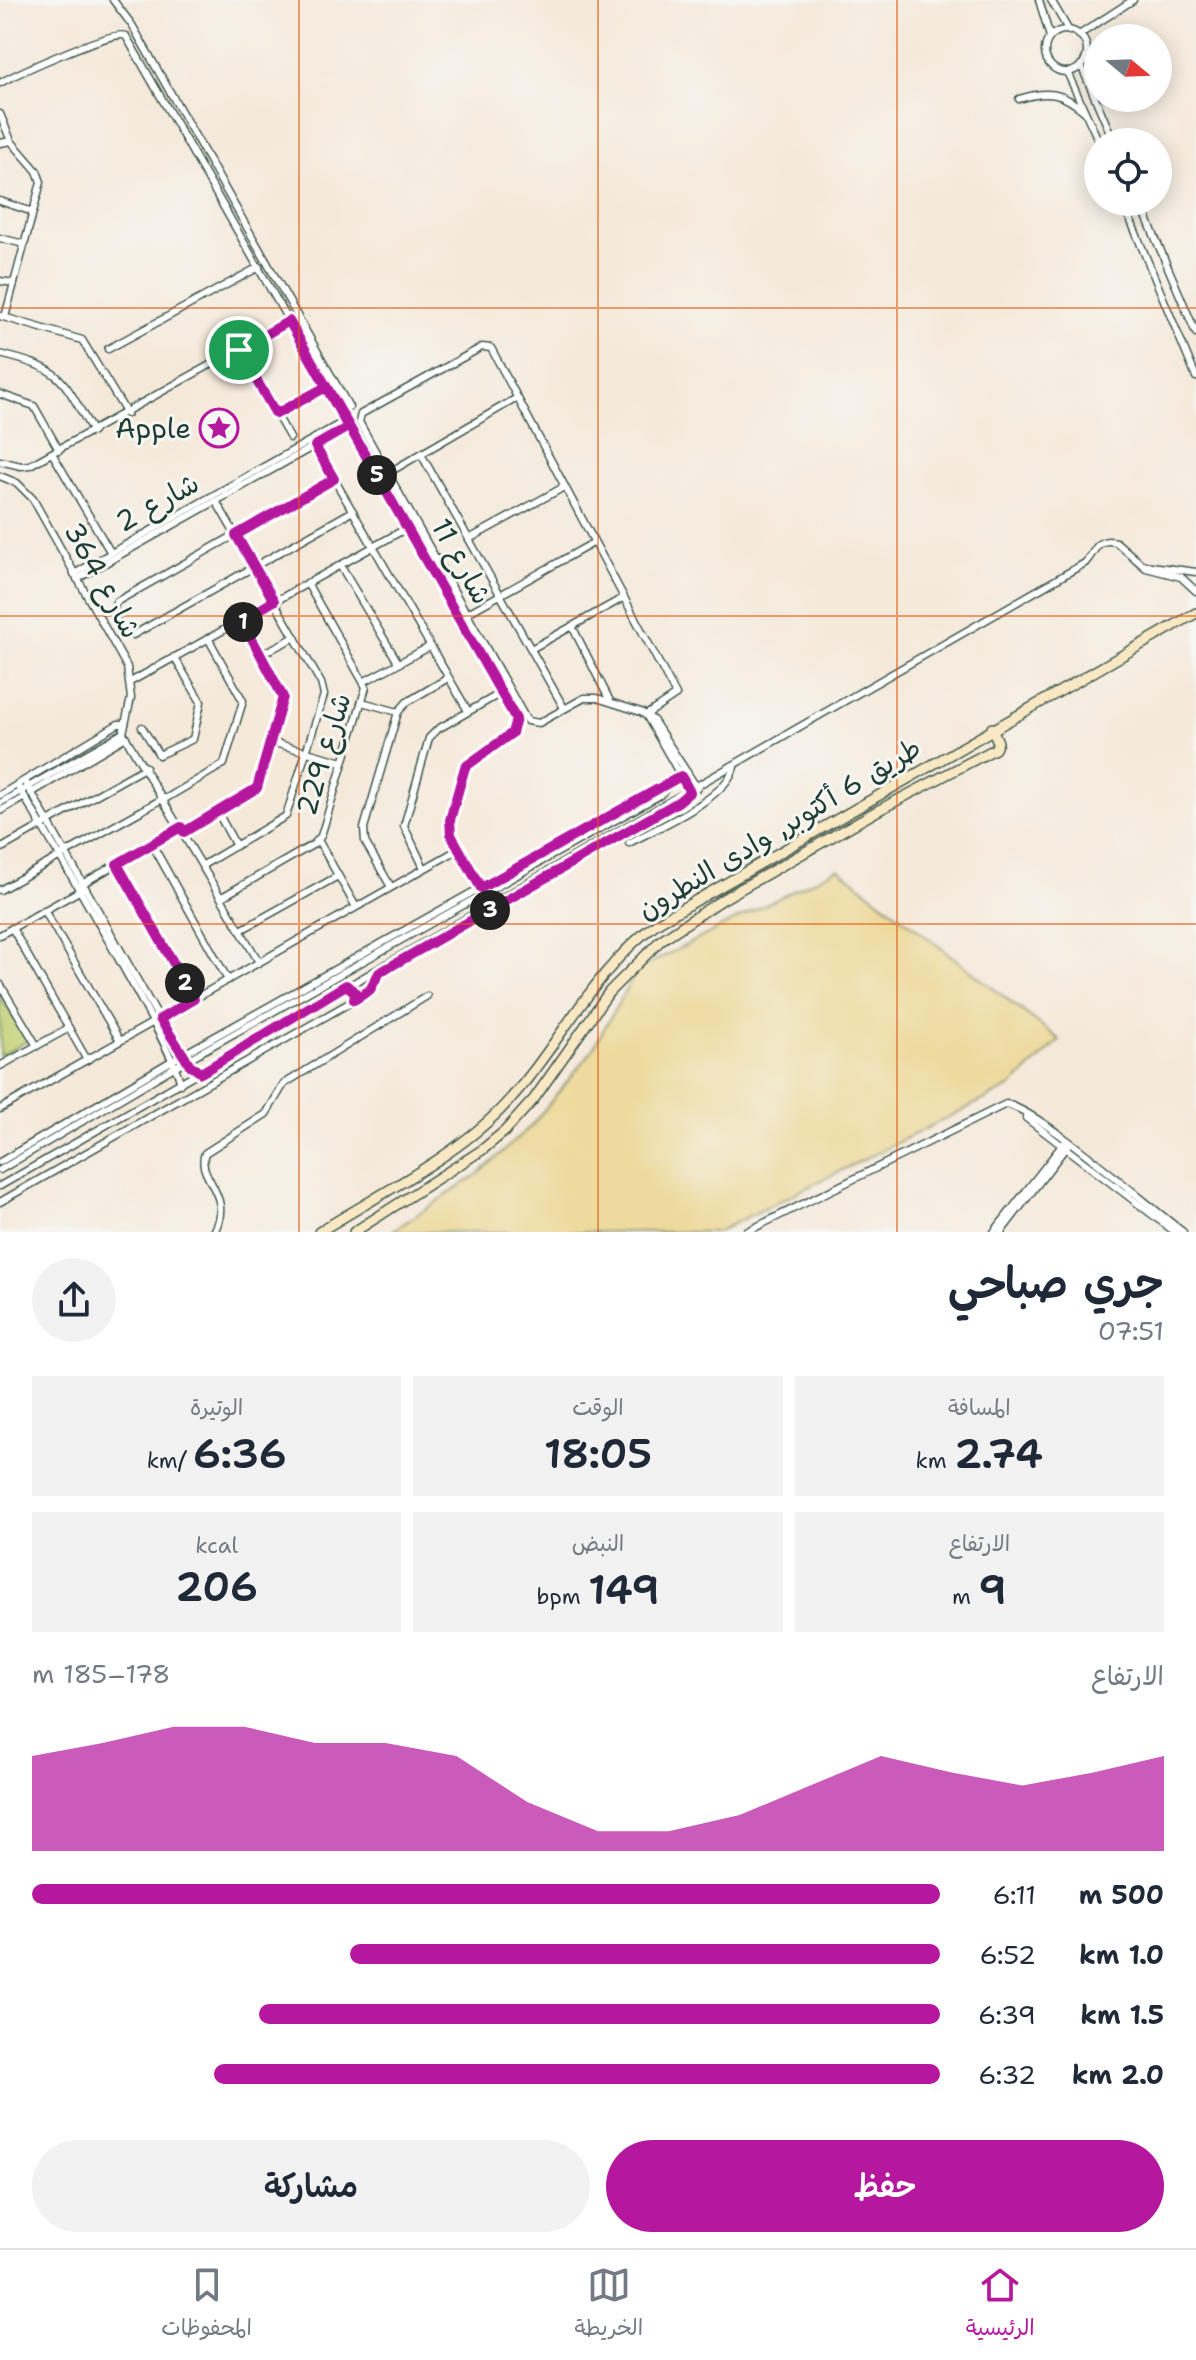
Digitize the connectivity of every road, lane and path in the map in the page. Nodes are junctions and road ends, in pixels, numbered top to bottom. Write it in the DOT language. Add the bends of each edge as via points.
graph roads {
  1 [pos="113,0"];
  2 [pos="1039,0"];
  3 [pos="1051,0"];
  4 [pos="1133,0"];
  5 [pos="134,29"];
  6 [pos="1069,31"];
  7 [pos="1079,35"];
  8 [pos="126,36"];
  9 [pos="1050,37"];
  10 [pos="1081,65"];
  11 [pos="1067,72"];
  12 [pos="0,83"];
  13 [pos="1019,99"];
  14 [pos="1087,113"];
  15 [pos="0,114"];
  16 [pos="2,123"];
  17 [pos="1093,128"];
  18 [pos="1108,128"];
  19 [pos="11,141"];
  20 [pos="0,143"];
  21 [pos="0,201"];
  22 [pos="33,212"];
  23 [pos="1129,216"];
  24 [pos="1146,216"];
  25 [pos="0,238"];
  26 [pos="24,244"];
  27 [pos="259,267"];
  28 [pos="0,281"];
  29 [pos="14,283"];
  30 [pos="1188,313"];
  31 [pos="2,316"];
  32 [pos="1196,316"];
  33 [pos="289,321"];
  34 [pos="1196,333"];
  35 [pos="108,349"];
  36 [pos="239,350"];
  37 [pos="0,354"];
  38 [pos="1196,377"];
  39 [pos="326,387"];
  40 [pos="0,394"];
  41 [pos="517,398"];
  42 [pos="349,407"];
  43 [pos="127,414"];
  44 [pos="276,414"];
  45 [pos="347,424"];
  46 [pos="93,432"];
  47 [pos="290,438"];
  48 [pos="315,446"];
  49 [pos="56,452"];
  50 [pos="421,454"];
  51 [pos="0,461"];
  52 [pos="388,473"];
  53 [pos="0,476"];
  54 [pos="334,479"];
  55 [pos="564,487"];
  56 [pos="216,501"];
  57 [pos="206,503"];
  58 [pos="353,511"];
  59 [pos="407,528"];
  60 [pos="236,535"];
  61 [pos="469,539"];
  62 [pos="593,543"];
  63 [pos="373,546"];
  64 [pos="111,553"];
  65 [pos="340,565"];
  66 [pos="1142,565"];
  67 [pos="254,567"];
  68 [pos="1196,572"];
  69 [pos="76,576"];
  70 [pos="307,583"];
  71 [pos="1196,591"];
  72 [pos="501,595"];
  73 [pos="623,598"];
  74 [pos="274,601"];
  75 [pos="1196,613"];
  76 [pos="466,614"];
  77 [pos="242,620"];
  78 [pos="572,626"];
  79 [pos="295,637"];
  80 [pos="208,638"];
  81 [pos="429,647"];
  82 [pos="531,649"];
  83 [pos="262,654"];
  84 [pos="174,657"];
  85 [pos="399,664"];
  86 [pos="448,678"];
  87 [pos="132,681"];
  88 [pos="365,681"];
  89 [pos="501,693"];
  90 [pos="610,701"];
  91 [pos="362,702"];
  92 [pos="564,708"];
  93 [pos="468,711"];
  94 [pos="398,712"];
  95 [pos="646,715"];
  96 [pos="125,724"];
  97 [pos="142,727"];
  98 [pos="992,728"];
  99 [pos="124,735"];
  100 [pos="271,742"];
  101 [pos="307,752"];
  102 [pos="343,762"];
  103 [pos="146,767"];
  104 [pos="734,767"];
  105 [pos="684,774"];
  106 [pos="25,789"];
  107 [pos="691,792"];
  108 [pos="0,795"];
  109 [pos="164,799"];
  110 [pos="0,803"];
  111 [pos="0,811"];
  112 [pos="218,813"];
  113 [pos="44,824"];
  114 [pos="182,830"];
  115 [pos="614,836"];
  116 [pos="318,840"];
  117 [pos="629,843"];
  118 [pos="152,844"];
  119 [pos="236,846"];
  120 [pos="0,849"];
  121 [pos="459,849"];
  122 [pos="62,855"];
  123 [pos="117,864"];
  124 [pos="203,865"];
  125 [pos="424,868"];
  126 [pos="338,876"];
  127 [pos="391,887"];
  128 [pos="81,888"];
  129 [pos="0,890"];
  130 [pos="483,892"];
  131 [pos="222,897"];
  132 [pos="356,907"];
  133 [pos="44,910"];
  134 [pos="12,928"];
  135 [pos="241,930"];
  136 [pos="0,935"];
  137 [pos="259,962"];
  138 [pos="368,972"];
  139 [pos="228,980"];
  140 [pos="374,981"];
  141 [pos="0,984"];
  142 [pos="346,985"];
  143 [pos="427,996"];
  144 [pos="194,999"];
  145 [pos="354,1000"];
  146 [pos="157,1020"];
  147 [pos="69,1028"];
  148 [pos="120,1041"];
  149 [pos="37,1046"];
  150 [pos="184,1057"];
  151 [pos="87,1060"];
  152 [pos="174,1063"];
  153 [pos="0,1066"];
  154 [pos="201,1073"];
  155 [pos="180,1084"];
  156 [pos="0,1109"];
  157 [pos="1066,1145"];
  158 [pos="0,1162"];
  159 [pos="0,1170"];
  160 [pos="0,1186"];
  161 [pos="0,1202"];
  162 [pos="1001,1227"];
  163 [pos="214,1232"];
  164 [pos="319,1232"];
  165 [pos="354,1232"];
  166 [pos="746,1232"];
  167 [pos="1175,1232"];
  168 [pos="1183,1232"];
  1 -- 5 [label="street"];
  2 -- 9 [label="street"];
  3 -- 6 [label="street"];
  4 -- 7 [label="street"];
  5 -- 8 [label="street"];
  5 -- 42 [label="street"];
  6 -- 7 [label="street"];
  6 -- 9 [label="street"];
  7 -- 10 [label="street" via="1086,49"];
  8 -- 12 [label="street" via="115,34 53,57"];
  8 -- 27 [label="street, شارع 11"];
  9 -- 11 [label="street" via="1046,59"];
  10 -- 11 [label="street"];
  10 -- 18 [label="street"];
  11 -- 14 [label="street"];
  13 -- 14 [label="street" via="1057,93"];
  14 -- 17 [label="street"];
  15 -- 16 [label="street"];
  16 -- 19 [label="street"];
  19 -- 20 [label="street"];
  19 -- 22 [label="street" via="39,175"];
  21 -- 22 [label="street"];
  22 -- 26 [label="street"];
  23 -- 38 [label="street"];
  24 -- 30 [label="street"];
  25 -- 26 [label="street"];
  26 -- 29 [label="street"];
  27 -- 33 [label="street, شارع 11"];
  27 -- 35 [label="street"];
  28 -- 29 [label="street"];
  29 -- 31 [label="street"];
  30 -- 32 [label="street"];
  30 -- 34 [label="street"];
  31 -- 43 [label="street" via="82,340"];
  33 -- 36 [label="street"];
  33 -- 39 [label="street, شارع 11"];
  36 -- 43 [label="street"];
  36 -- 44 [label="street"];
  37 -- 46 [label="street" via="59,375"];
  39 -- 44 [label="street"];
  39 -- 45 [label="street, شارع 11"];
  40 -- 49 [label="street" via="34,406"];
  41 -- 50 [label="street"];
  41 -- 52 [label="street, شارع 11" via="493,351 485,347 364,412 359,422"];
  41 -- 55 [label="street"];
  43 -- 46 [label="street"];
  44 -- 47 [label="street"];
  45 -- 48 [label="street, شارع 2"];
  45 -- 57 [label="street, شارع 2"];
  45 -- 59 [label="street, شارع 11"];
  46 -- 49 [label="street"];
  48 -- 54 [label="street"];
  48 -- 56 [label="street, شارع 2"];
  49 -- 51 [label="street" via="26,466"];
  49 -- 64 [label="street"];
  50 -- 52 [label="street"];
  50 -- 61 [label="street"];
  52 -- 76 [label="street, شارع 11"];
  53 -- 69 [label="street, شارع 364" via="26,490"];
  54 -- 58 [label="street"];
  54 -- 60 [label="street"];
  55 -- 61 [label="street"];
  55 -- 62 [label="street"];
  56 -- 57 [label="street, شارع 2"];
  56 -- 60 [label="street"];
  57 -- 64 [label="street, شارع 2"];
  57 -- 69 [label="street, شارع 2"];
  58 -- 63 [label="street"];
  58 -- 67 [label="street"];
  59 -- 63 [label="street"];
  59 -- 89 [label="street, شارع 11"];
  60 -- 67 [label="street"];
  60 -- 67 [label="street" via="116,602 113,613 124,633 133,635"];
  61 -- 72 [label="street"];
  62 -- 72 [label="street"];
  62 -- 73 [label="street"];
  63 -- 65 [label="street"];
  63 -- 81 [label="street"];
  64 -- 69 [label="street, شارع 2"];
  65 -- 70 [label="street"];
  65 -- 85 [label="street"];
  66 -- 68 [label="street"];
  66 -- 71 [label="street" via="1181,577"];
  66 -- 104 [label="street" via="1116,542 1101,543 1085,563"];
  67 -- 74 [label="street"];
  69 -- 87 [label="street, شارع 364"];
  70 -- 74 [label="street"];
  70 -- 88 [label="street, شارع 229"];
  72 -- 76 [label="street"];
  72 -- 82 [label="street"];
  73 -- 78 [label="street"];
  73 -- 95 [label="street" via="676,695"];
  74 -- 77 [label="street"];
  74 -- 79 [label="street"];
  75 -- 98 [label="street, طريق 6 أكتوبر, وادى النطرون"];
  76 -- 92 [label="street, شارع 11" via="527,721 539,723"];
  77 -- 80 [label="street"];
  77 -- 83 [label="street"];
  78 -- 82 [label="street"];
  78 -- 90 [label="street"];
  79 -- 83 [label="street"];
  79 -- 101 [label="street" via="324,691"];
  80 -- 84 [label="street"];
  80 -- 109 [label="street" via="243,705 224,764"];
  81 -- 85 [label="street"];
  81 -- 86 [label="street"];
  82 -- 92 [label="street"];
  83 -- 100 [label="street" via="283,697"];
  84 -- 87 [label="street"];
  84 -- 97 [label="street" via="201,702 193,739 159,755"];
  85 -- 88 [label="street"];
  86 -- 93 [label="street"];
  86 -- 94 [label="street"];
  87 -- 96 [label="street, شارع 364"];
  88 -- 91 [label="street, شارع 229"];
  89 -- 93 [label="street"];
  89 -- 121 [label="street, شارع 11" via="516,719 512,733 465,767 449,825"];
  90 -- 92 [label="street" via="584,698"];
  90 -- 95 [label="street"];
  91 -- 94 [label="street"];
  91 -- 102 [label="street, شارع 229"];
  93 -- 125 [label="street" via="429,738 405,822 405,834"];
  94 -- 127 [label="street" via="363,833"];
  95 -- 105 [label="street"];
  96 -- 99 [label="street, شارع 364"];
  96 -- 106 [label="street"];
  98 -- 164 [label="street, طريق 6 أكتوبر, وادى النطرون" via="657,923 609,965 491,1119"];
  98 -- 165 [label="street, طريق 6 أكتوبر, وادى النطرون" via="995,749 723,899 661,940 609,992 534,1099 505,1131"];
  99 -- 103 [label="street"];
  99 -- 106 [label="street"];
  100 -- 101 [label="street"];
  100 -- 112 [label="street" via="257,788"];
  101 -- 102 [label="street"];
  101 -- 119 [label="street" via="286,816"];
  102 -- 116 [label="street, شارع 229"];
  103 -- 109 [label="street"];
  103 -- 113 [label="street"];
  104 -- 107 [label="street"];
  104 -- 117 [label="street" via="711,796"];
  105 -- 107 [label="street"];
  105 -- 130 [label="street"];
  106 -- 108 [label="street"];
  106 -- 110 [label="street"];
  106 -- 111 [label="street"];
  106 -- 113 [label="street"];
  107 -- 115 [label="street"];
  109 -- 114 [label="street"];
  109 -- 122 [label="street"];
  112 -- 114 [label="street"];
  112 -- 119 [label="street"];
  113 -- 120 [label="street"];
  113 -- 122 [label="street"];
  114 -- 118 [label="street"];
  114 -- 124 [label="street"];
  115 -- 138 [label="street"];
  115 -- 140 [label="street" via="379,973"];
  116 -- 126 [label="street"];
  116 -- 131 [label="street, شارع 229"];
  118 -- 123 [label="street"];
  118 -- 139 [label="street"];
  119 -- 124 [label="street"];
  121 -- 125 [label="street"];
  121 -- 130 [label="street"];
  122 -- 128 [label="street"];
  122 -- 129 [label="street"];
  123 -- 128 [label="street"];
  123 -- 144 [label="street"];
  124 -- 131 [label="street"];
  125 -- 127 [label="street"];
  126 -- 132 [label="street"];
  126 -- 135 [label="street"];
  127 -- 132 [label="street"];
  128 -- 133 [label="street"];
  128 -- 146 [label="street"];
  130 -- 150 [label="street"];
  131 -- 135 [label="street"];
  132 -- 137 [label="street"];
  133 -- 134 [label="street"];
  133 -- 148 [label="street"];
  134 -- 136 [label="street"];
  134 -- 147 [label="street"];
  135 -- 137 [label="street"];
  137 -- 139 [label="street"];
  138 -- 140 [label="street"];
  138 -- 142 [label="street"];
  139 -- 144 [label="street"];
  140 -- 145 [label="street"];
  141 -- 149 [label="street"];
  142 -- 145 [label="street" via="355,992"];
  142 -- 154 [label="street"];
  143 -- 163 [label="street" via="284,1084 266,1114 207,1151 203,1164 222,1204"];
  144 -- 146 [label="street"];
  145 -- 161 [label="street"];
  146 -- 148 [label="street"];
  146 -- 150 [label="street"];
  146 -- 152 [label="street"];
  147 -- 149 [label="street"];
  147 -- 151 [label="street"];
  148 -- 151 [label="street"];
  149 -- 153 [label="street"];
  150 -- 152 [label="street"];
  150 -- 154 [label="street"];
  151 -- 156 [label="street"];
  152 -- 155 [label="street"];
  152 -- 158 [label="street"];
  152 -- 159 [label="street"];
  154 -- 155 [label="street"];
  155 -- 160 [label="street"];
  157 -- 162 [label="street"];
  157 -- 166 [label="street" via="1006,1104"];
  157 -- 167 [label="street"];
  157 -- 168 [label="street"];
}
